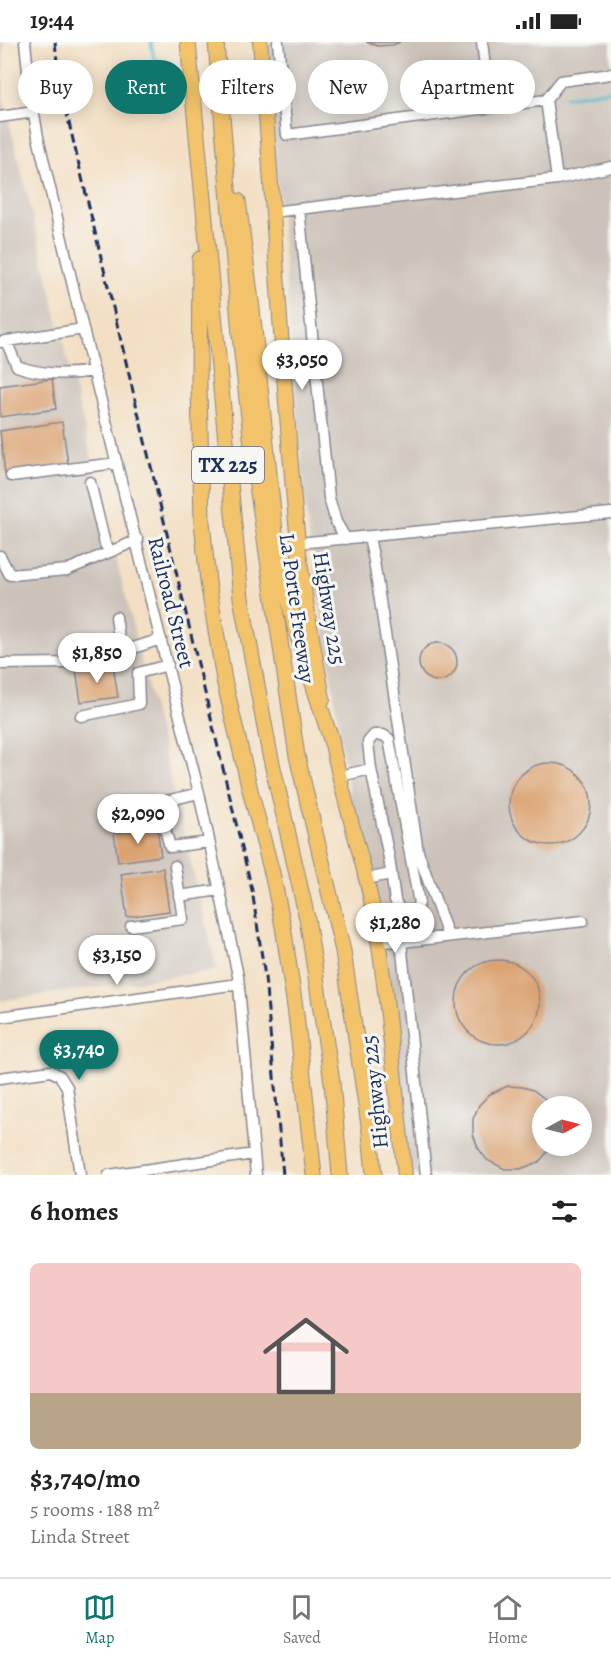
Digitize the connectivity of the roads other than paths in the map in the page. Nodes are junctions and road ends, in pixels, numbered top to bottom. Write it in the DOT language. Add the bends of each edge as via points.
graph roads {
  1 [pos="25,42"];
  2 [pos="188,42"];
  3 [pos="217,42"];
  4 [pos="260,42"];
  5 [pos="278,42"];
  6 [pos="482,42"];
  7 [pos="27,60"];
  8 [pos="484,60"];
  9 [pos="611,74"];
  10 [pos="546,100"];
  11 [pos="535,101"];
  12 [pos="20,114"];
  13 [pos="34,114"];
  14 [pos="439,114"];
  15 [pos="0,117"];
  16 [pos="611,167"];
  17 [pos="201,178"];
  18 [pos="557,179"];
  19 [pos="299,209"];
  20 [pos="272,212"];
  21 [pos="83,329"];
  22 [pos="3,341"];
  23 [pos="94,371"];
  24 [pos="117,463"];
  25 [pos="11,476"];
  26 [pos="90,483"];
  27 [pos="611,513"];
  28 [pos="369,537"];
  29 [pos="346,539"];
  30 [pos="138,540"];
  31 [pos="298,543"];
  32 [pos="110,551"];
  33 [pos="0,556"];
  34 [pos="116,617"];
  35 [pos="161,639"];
  36 [pos="122,652"];
  37 [pos="0,664"];
  38 [pos="168,665"];
  39 [pos="81,716"];
  40 [pos="332,743"];
  41 [pos="371,769"];
  42 [pos="340,776"];
  43 [pos="199,793"];
  44 [pos="162,802"];
  45 [pos="118,805"];
  46 [pos="209,842"];
  47 [pos="174,866"];
  48 [pos="391,874"];
  49 [pos="366,879"];
  50 [pos="220,890"];
  51 [pos="179,896"];
  52 [pos="583,921"];
  53 [pos="131,926"];
  54 [pos="448,936"];
  55 [pos="377,941"];
  56 [pos="400,942"];
  57 [pos="238,984"];
  58 [pos="0,1017"];
  59 [pos="0,1078"];
  60 [pos="254,1154"];
  61 [pos="80,1175"];
  62 [pos="109,1175"];
  63 [pos="256,1175"];
  64 [pos="314,1175"];
  65 [pos="340,1175"];
  66 [pos="374,1175"];
  67 [pos="405,1175"];
  68 [pos="426,1175"];
  1 -- 7 [label="street, Railroad Street"];
  2 -- 17 [label="highway, TX 225"];
  3 -- 40 [label="highway" via="252,309 275,532 295,628"];
  3 -- 66 [label="highway, La Porte Freeway / TX 225" via="255,472 297,756 343,951"];
  4 -- 20 [label="main road, Highway 225"];
  5 -- 14 [label="street" via="287,135"];
  6 -- 8 [label="street"];
  9 -- 10 [label="street" via="561,81"];
  10 -- 11 [label="street"];
  10 -- 18 [label="street"];
  12 -- 15 [label="street"];
  13 -- 21 [label="street, Railroad Street"];
  16 -- 18 [label="street"];
  17 -- 64 [label="highway" via="199,386 202,522 208,582 224,680 283,926"];
  17 -- 65 [label="highway, TX 225" via="241,598 268,750 307,918 332,1082"];
  18 -- 19 [label="street"];
  19 -- 20 [label="street"];
  19 -- 29 [label="street" via="329,498"];
  20 -- 31 [label="main road, Highway 225"];
  21 -- 22 [label="street"];
  21 -- 23 [label="street, Railroad Street"];
  22 -- 23 [label="street" via="17,366 28,370 73,374"];
  23 -- 24 [label="street, Railroad Street"];
  24 -- 25 [label="street"];
  24 -- 30 [label="street, Railroad Street"];
  26 -- 32 [label="street"];
  27 -- 28 [label="street"];
  28 -- 29 [label="street"];
  28 -- 54 [label="street" via="418,852"];
  29 -- 31 [label="street"];
  30 -- 32 [label="street"];
  30 -- 35 [label="street, Railroad Street"];
  31 -- 40 [label="main road, Highway 225"];
  32 -- 33 [label="street" via="67,570 10,575"];
  34 -- 36 [label="street"];
  35 -- 36 [label="street"];
  35 -- 38 [label="street, Railroad Street"];
  36 -- 37 [label="street" via="63,663"];
  38 -- 39 [label="street" via="138,673 139,704"];
  38 -- 43 [label="street, Railroad Street"];
  40 -- 42 [label="main road, Highway 225"];
  41 -- 42 [label="street"];
  41 -- 48 [label="street"];
  41 -- 48 [label="street" via="368,742 374,735 383,735 389,740 419,903 416,910 408,913 399,909"];
  42 -- 49 [label="main road, Highway 225"];
  43 -- 44 [label="street"];
  43 -- 46 [label="street, Railroad Street"];
  44 -- 45 [label="street"];
  44 -- 46 [label="street" via="170,848"];
  46 -- 50 [label="street, Railroad Street"];
  47 -- 51 [label="street"];
  48 -- 49 [label="street"];
  49 -- 55 [label="main road, Highway 225"];
  50 -- 51 [label="street"];
  50 -- 57 [label="street, Railroad Street"];
  51 -- 53 [label="street" via="183,919"];
  52 -- 54 [label="street"];
  54 -- 56 [label="street"];
  55 -- 56 [label="street"];
  55 -- 67 [label="main road, Highway 225"];
  56 -- 68 [label="street"];
  57 -- 58 [label="street"];
  57 -- 60 [label="street, Railroad Street"];
  59 -- 61 [label="street" via="51,1071 60,1076 67,1088"];
  60 -- 62 [label="street"];
  60 -- 63 [label="street, Railroad Street"];
}
